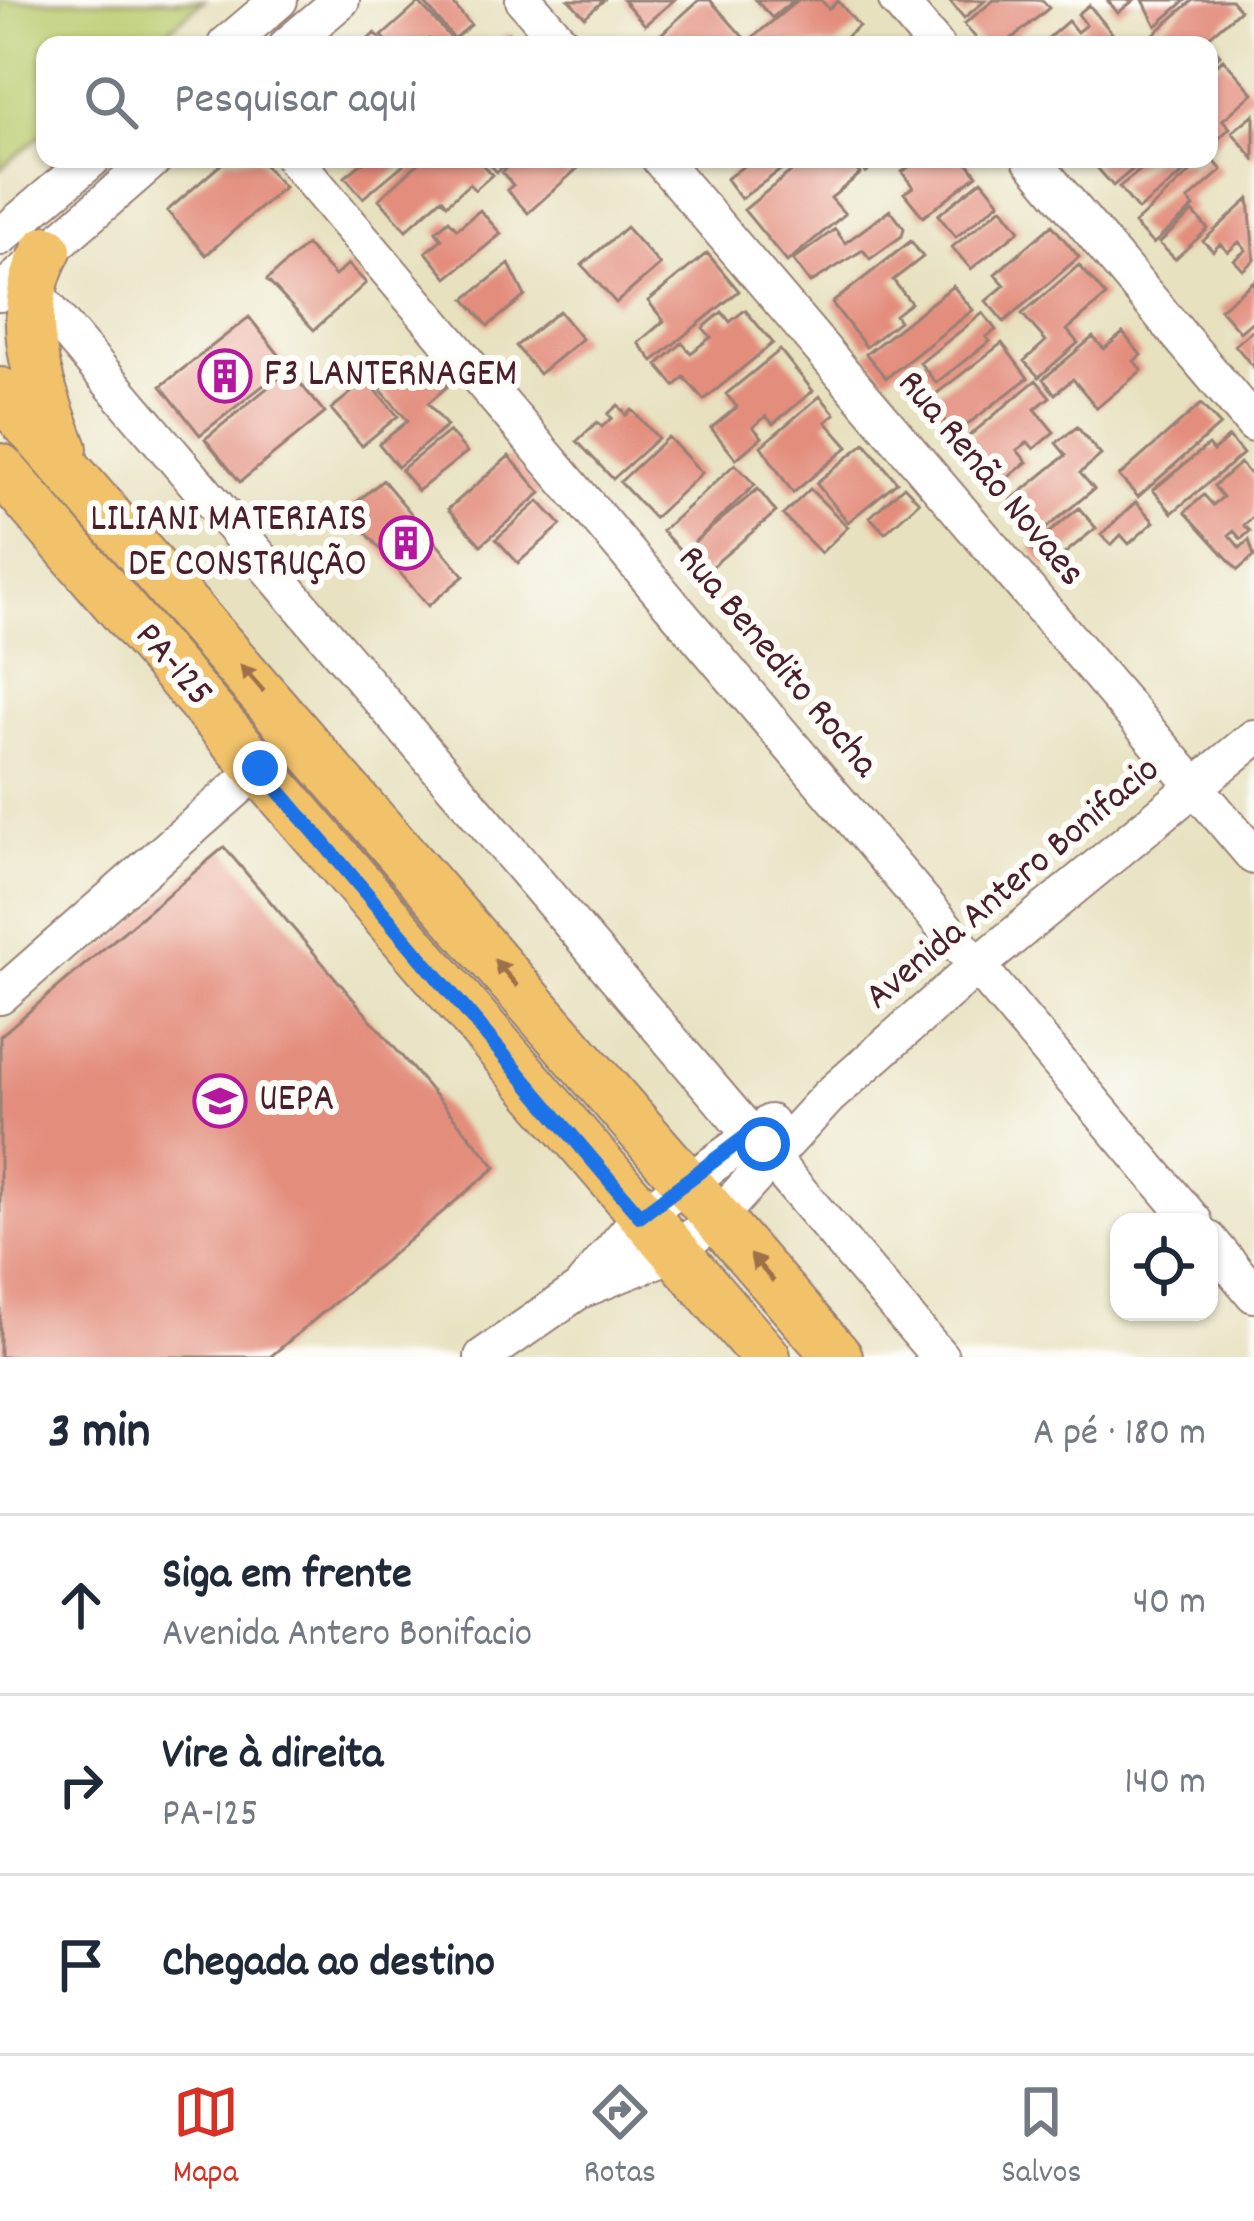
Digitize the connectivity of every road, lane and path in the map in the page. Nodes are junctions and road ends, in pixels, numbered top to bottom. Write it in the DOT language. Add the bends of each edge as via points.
graph roads {
  1 [pos="279,0"];
  2 [pos="341,0"];
  3 [pos="524,0"];
  4 [pos="896,0"];
  5 [pos="237,36"];
  6 [pos="299,36"];
  7 [pos="554,36"];
  8 [pos="926,36"];
  9 [pos="81,168"];
  10 [pos="144,168"];
  11 [pos="301,168"];
  12 [pos="668,168"];
  13 [pos="1039,168"];
  14 [pos="0,236"];
  15 [pos="27,278"];
  16 [pos="0,392"];
  17 [pos="1254,424"];
  18 [pos="0,468"];
  19 [pos="71,471"];
  20 [pos="1254,738"];
  21 [pos="260,768"];
  22 [pos="1197,788"];
  23 [pos="1254,856"];
  24 [pos="977,965"];
  25 [pos="0,996"];
  26 [pos="764,1146"];
  27 [pos="685,1182"];
  28 [pos="1186,1213"];
  29 [pos="640,1216"];
  30 [pos="718,1217"];
  31 [pos="1218,1251"];
  32 [pos="673,1253"];
  33 [pos="578,1291"];
  34 [pos="1254,1294"];
  35 [pos="482,1357"];
  36 [pos="766,1357"];
  37 [pos="838,1357"];
  38 [pos="940,1357"];
  1 -- 5 [label="street"];
  2 -- 6 [label="street"];
  3 -- 7 [label="street"];
  4 -- 8 [label="street"];
  9 -- 14 [label="street"];
  10 -- 15 [label="street"];
  11 -- 24 [label="street, Rua Benedito Rocha"];
  12 -- 22 [label="street, Rua Renão Novaes"];
  13 -- 17 [label="street"];
  15 -- 19 [label="main road" via="31,350"];
  15 -- 26 [label="street"];
  16 -- 19 [label="main road, PA-125"];
  18 -- 21 [label="main road, PA-125 / PA-125"];
  27 -- 19 [label="main road, PA-125, one-way"];
  20 -- 22 [label="street, Avenida Antero Bonifacio"];
  21 -- 25 [label="street"];
  21 -- 29 [label="main road, PA-125 / PA-125"];
  22 -- 23 [label="street, Rua Renão Novaes"];
  22 -- 24 [label="street, Avenida Antero Bonifacio"];
  24 -- 26 [label="street, Avenida Antero Bonifacio"];
  24 -- 28 [label="street, Rua Benedito Rocha"];
  26 -- 27 [label="street, Avenida Antero Bonifacio"];
  26 -- 30 [label="street, Avenida Antero Bonifacio"];
  26 -- 38 [label="street"];
  27 -- 29 [label="street, Avenida Antero Bonifacio"];
  27 -- 30 [label="main road, PA-125"];
  29 -- 32 [label="main road, PA-125 / PA-125"];
  29 -- 33 [label="street, Avenida Antero Bonifacio"];
  30 -- 32 [label="street, Avenida Antero Bonifacio"];
  37 -- 30 [label="main road, PA-125, one-way"];
  31 -- 34 [label="street"];
  32 -- 33 [label="street, Avenida Antero Bonifacio"];
  32 -- 36 [label="main road, PA-125 / PA-125"];
  33 -- 35 [label="street"];
}
